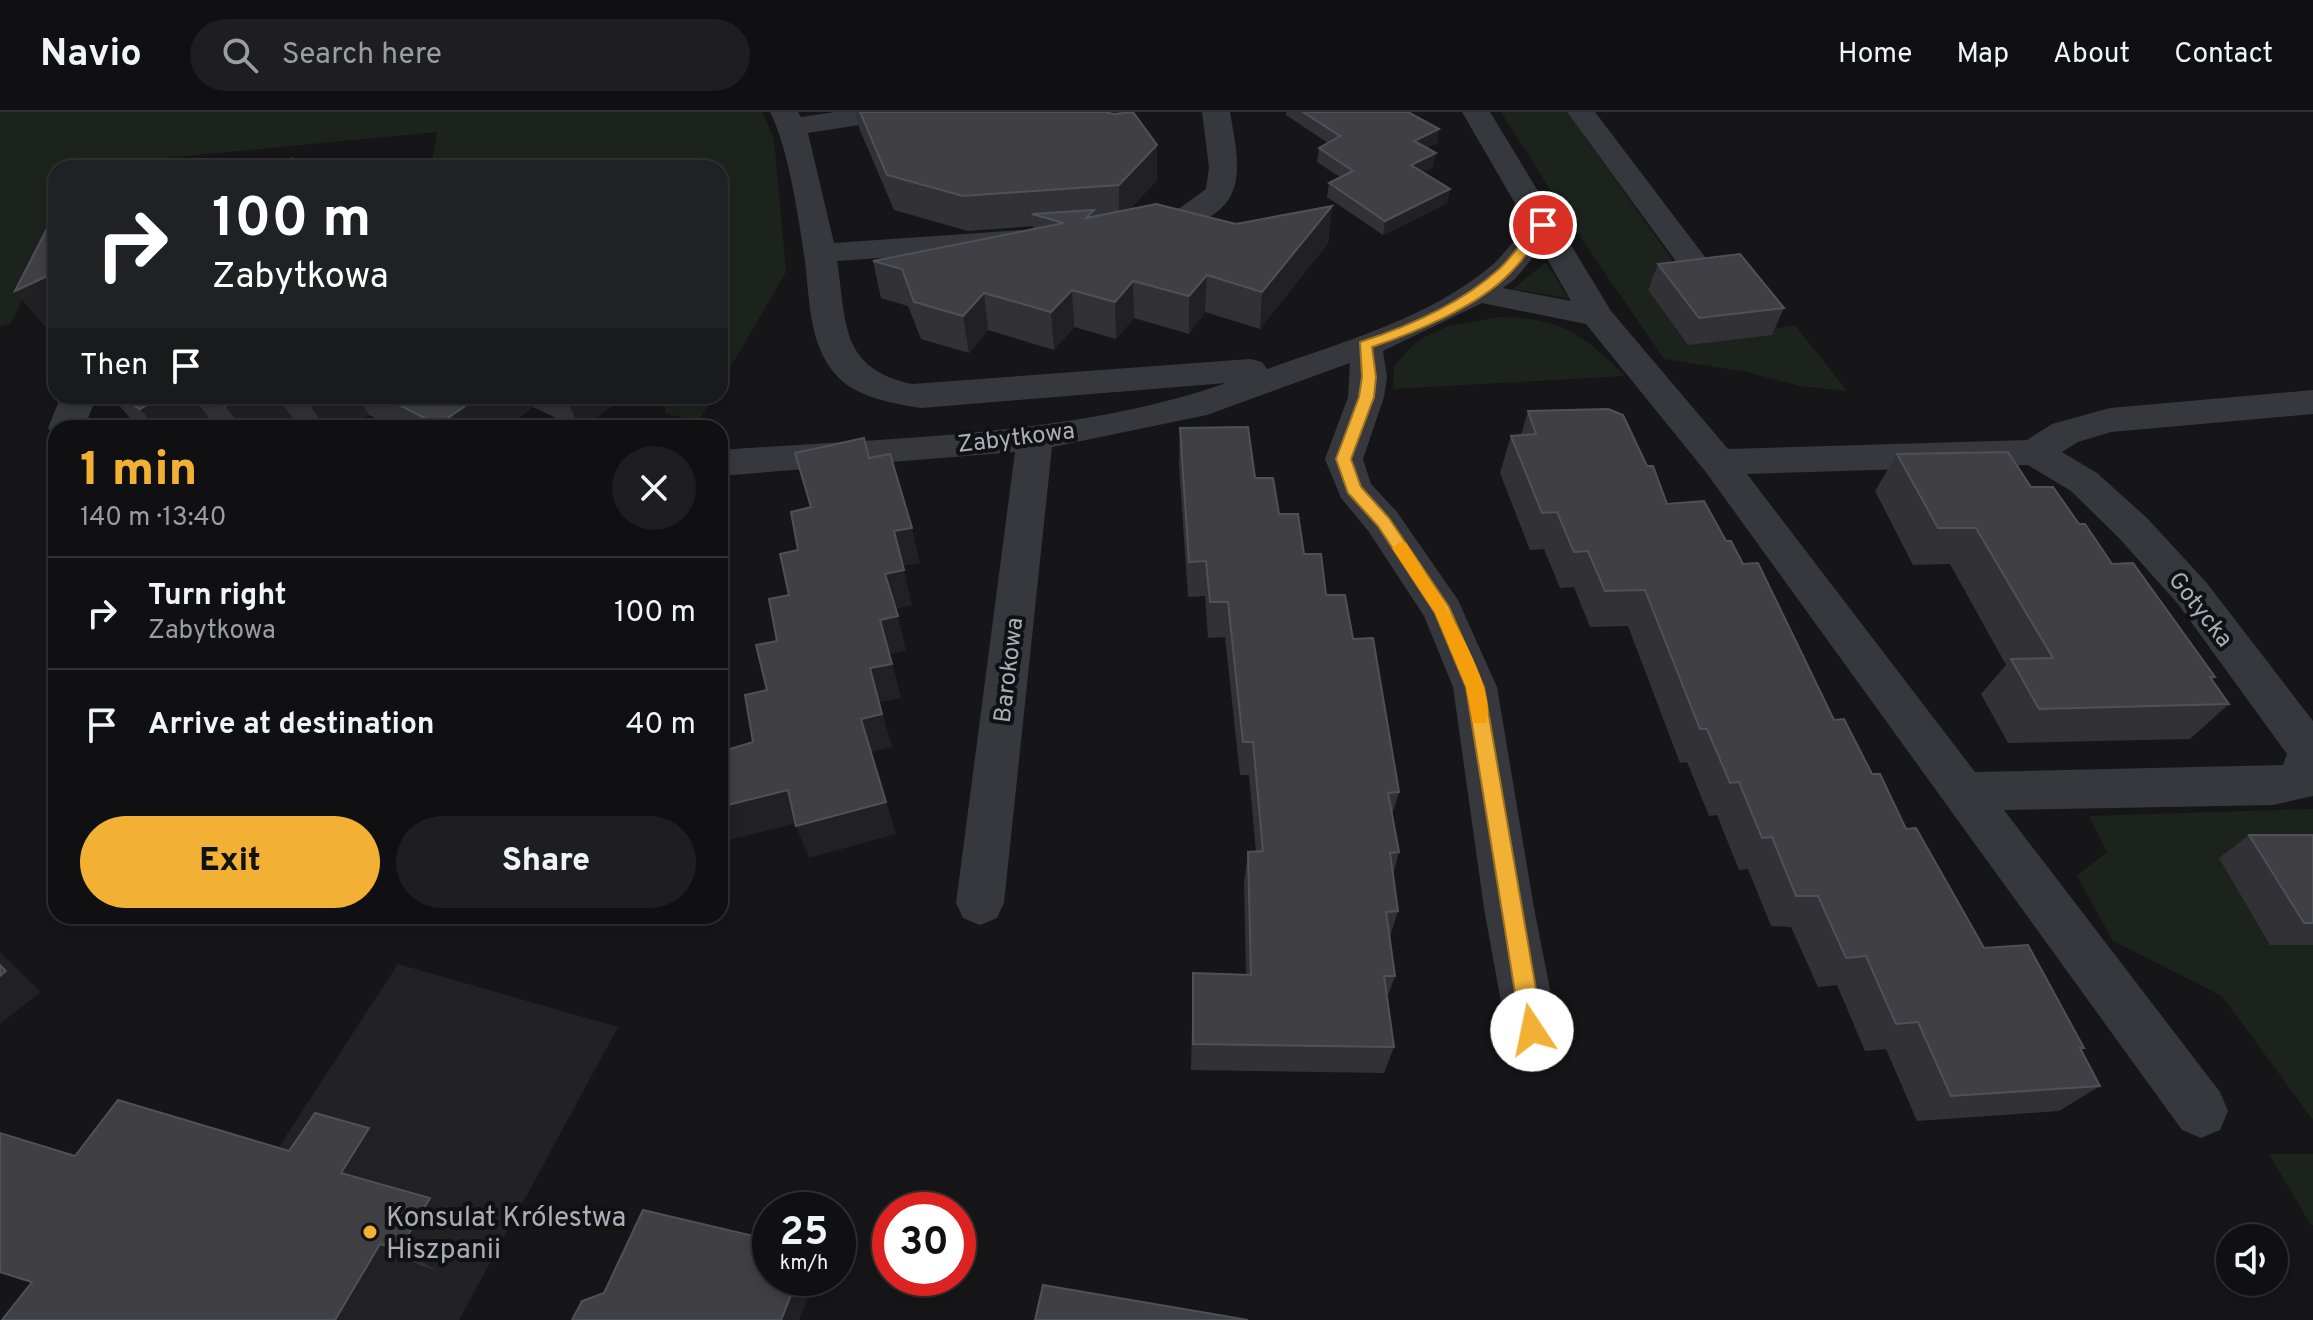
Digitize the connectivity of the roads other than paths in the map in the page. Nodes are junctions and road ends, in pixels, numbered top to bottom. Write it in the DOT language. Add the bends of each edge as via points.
graph roads {
  1 [pos="891,112"];
  2 [pos="1216,112"];
  3 [pos="1476,112"];
  4 [pos="1581,112"];
  5 [pos="788,119"];
  6 [pos="1543,225"];
  7 [pos="1101,234"];
  8 [pos="1054,237"];
  9 [pos="820,253"];
  10 [pos="1694,264"];
  11 [pos="1476,292"];
  12 [pos="1597,316"];
  13 [pos="1365,345"];
  14 [pos="1304,366"];
  15 [pos="2313,402"];
  16 [pos="1035,438"];
  17 [pos="2035,452"];
  18 [pos="728,462"];
  19 [pos="1718,462"];
  20 [pos="1964,791"];
  21 [pos="980,903"];
  22 [pos="1532,1030"];
  23 [pos="2201,1111"];
  1 -- 5 [label="street"];
  2 -- 7 [label="street" via="1224,179 1216,196 1178,220"];
  3 -- 6 [label="street"];
  4 -- 10 [label="street"];
  5 -- 9 [label="street, Zabytkowa"];
  6 -- 11 [label="street, Zabytkowa" via="1504,272"];
  6 -- 12 [label="street"];
  8 -- 9 [label="street"];
  9 -- 14 [label="street, Zabytkowa" via="833,336 845,365 896,393 921,397"];
  11 -- 12 [label="street"];
  11 -- 13 [label="street, Zabytkowa"];
  12 -- 19 [label="street"];
  13 -- 14 [label="street, Zabytkowa"];
  13 -- 22 [label="street" via="1366,397 1344,459 1354,489 1443,611 1475,687"];
  14 -- 16 [label="street, Zabytkowa" via="1194,407"];
  15 -- 17 [label="street" via="2110,420 2065,433"];
  16 -- 18 [label="street, Zabytkowa"];
  16 -- 21 [label="street, Barokowa"];
  17 -- 19 [label="street"];
  17 -- 20 [label="street, Gotycka" via="2084,482 2133,528 2192,593 2310,751 2301,781 2273,786"];
  19 -- 20 [label="street"];
  20 -- 23 [label="street"];
}
